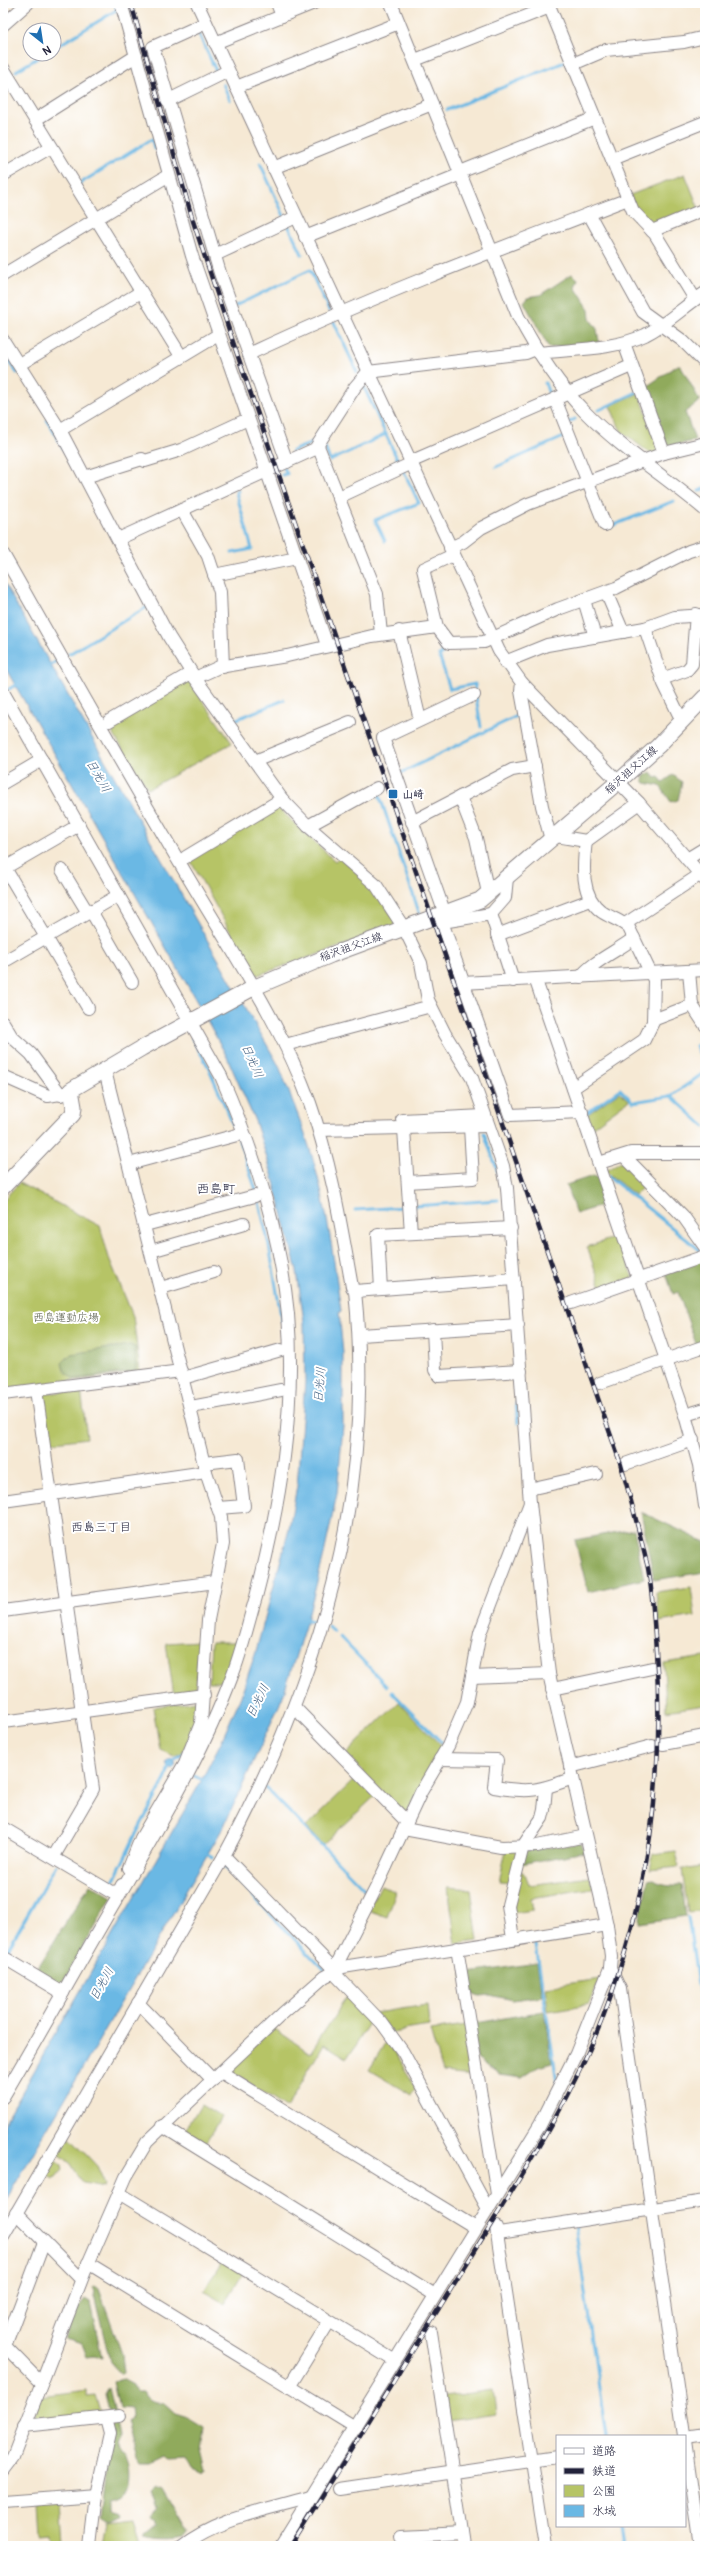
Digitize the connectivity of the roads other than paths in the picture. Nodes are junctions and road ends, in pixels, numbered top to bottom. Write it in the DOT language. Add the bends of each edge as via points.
graph roads {
  1 [pos="28,3"];
  2 [pos="121,3"];
  3 [pos="197,3"];
  4 [pos="277,3"];
  5 [pos="314,3"];
  6 [pos="391,3"];
  7 [pos="549,5"];
  8 [pos="282,16"];
  9 [pos="206,23"];
  10 [pos="400,23"];
  11 [pos="3,25"];
  12 [pos="705,37"];
  13 [pos="216,43"];
  14 [pos="136,56"];
  15 [pos="415,60"];
  16 [pos="573,64"];
  17 [pos="3,68"];
  18 [pos="228,71"];
  19 [pos="236,87"];
  20 [pos="167,101"];
  21 [pos="432,104"];
  22 [pos="595,118"];
  23 [pos="35,120"];
  24 [pos="705,122"];
  25 [pos="51,147"];
  26 [pos="612,159"];
  27 [pos="273,168"];
  28 [pos="461,173"];
  29 [pos="3,175"];
  30 [pos="169,175"];
  31 [pos="628,199"];
  32 [pos="705,209"];
  33 [pos="589,214"];
  34 [pos="296,217"];
  35 [pos="96,219"];
  36 [pos="652,230"];
  37 [pos="305,237"];
  38 [pos="492,250"];
  39 [pos="215,255"];
  40 [pos="3,275"];
  41 [pos="141,292"];
  42 [pos="700,296"];
  43 [pos="340,311"];
  44 [pos="660,326"];
  45 [pos="218,335"];
  46 [pos="3,340"];
  47 [pos="624,343"];
  48 [pos="538,351"];
  49 [pos="249,354"];
  50 [pos="181,356"];
  51 [pos="705,363"];
  52 [pos="20,364"];
  53 [pos="631,366"];
  54 [pos="368,372"];
  55 [pos="568,394"];
  56 [pos="555,399"];
  57 [pos="248,419"];
  58 [pos="60,430"];
  59 [pos="705,443"];
  60 [pos="318,446"];
  61 [pos="664,453"];
  62 [pos="644,461"];
  63 [pos="287,462"];
  64 [pos="410,463"];
  65 [pos="266,471"];
  66 [pos="85,476"];
  67 [pos="588,482"];
  68 [pos="339,497"];
  69 [pos="182,510"];
  70 [pos="705,510"];
  71 [pos="605,525"];
  72 [pos="118,539"];
  73 [pos="705,546"];
  74 [pos="451,552"];
  75 [pos="3,554"];
  76 [pos="297,558"];
  77 [pos="214,575"];
  78 [pos="606,592"];
  79 [pos="584,600"];
  80 [pos="700,614"];
  81 [pos="437,627"];
  82 [pos="645,628"];
  83 [pos="399,631"];
  84 [pos="623,632"];
  85 [pos="381,634"];
  86 [pos="595,637"];
  87 [pos="492,638"];
  88 [pos="327,645"];
  89 [pos="506,662"];
  90 [pos="223,667"];
  91 [pos="193,676"];
  92 [pos="662,679"];
  93 [pos="522,683"];
  94 [pos="3,692"];
  95 [pos="474,695"];
  96 [pos="705,697"];
  97 [pos="420,720"];
  98 [pos="109,721"];
  99 [pos="682,721"];
  100 [pos="350,722"];
  101 [pos="42,760"];
  102 [pos="254,761"];
  103 [pos="535,766"];
  104 [pos="619,781"];
  105 [pos="3,783"];
  106 [pos="377,788"];
  107 [pos="460,797"];
  108 [pos="282,799"];
  109 [pos="639,803"];
  110 [pos="412,822"];
  111 [pos="79,825"];
  112 [pos="308,826"];
  113 [pos="554,838"];
  114 [pos="586,841"];
  115 [pos="705,848"];
  116 [pos="186,857"];
  117 [pos="687,859"];
  118 [pos="4,869"];
  119 [pos="62,870"];
  120 [pos="703,877"];
  121 [pos="507,878"];
  122 [pos="488,893"];
  123 [pos="119,895"];
  124 [pos="590,900"];
  125 [pos="91,911"];
  126 [pos="491,914"];
  127 [pos="442,918"];
  128 [pos="625,924"];
  129 [pos="404,928"];
  130 [pos="497,935"];
  131 [pos="46,937"];
  132 [pos="634,938"];
  133 [pos="3,962"];
  134 [pos="508,969"];
  135 [pos="705,970"];
  136 [pos="689,971"];
  137 [pos="651,973"];
  138 [pos="581,977"];
  139 [pos="513,981"];
  140 [pos="536,981"];
  141 [pos="132,982"];
  142 [pos="468,983"];
  143 [pos="252,989"];
  144 [pos="431,1006"];
  145 [pos="692,1006"];
  146 [pos="88,1008"];
  147 [pos="653,1020"];
  148 [pos="192,1021"];
  149 [pos="3,1022"];
  150 [pos="705,1025"];
  151 [pos="8,1039"];
  152 [pos="285,1045"];
  153 [pos="104,1071"];
  154 [pos="3,1076"];
  155 [pos="573,1088"];
  156 [pos="66,1093"];
  157 [pos="582,1112"];
  158 [pos="486,1121"];
  159 [pos="403,1125"];
  160 [pos="470,1127"];
  161 [pos="319,1130"];
  162 [pos="237,1135"];
  163 [pos="705,1153"];
  164 [pos="625,1157"];
  165 [pos="599,1162"];
  166 [pos="129,1164"];
  167 [pos="408,1182"];
  168 [pos="3,1187"];
  169 [pos="255,1196"];
  170 [pos="244,1224"];
  171 [pos="145,1225"];
  172 [pos="511,1228"];
  173 [pos="411,1233"];
  174 [pos="705,1247"];
  175 [pos="152,1251"];
  176 [pos="705,1256"];
  177 [pos="214,1272"];
  178 [pos="514,1279"];
  179 [pos="638,1279"];
  180 [pos="161,1288"];
  181 [pos="380,1289"];
  182 [pos="355,1291"];
  183 [pos="571,1303"];
  184 [pos="518,1325"];
  185 [pos="433,1330"];
  186 [pos="360,1335"];
  187 [pos="705,1346"];
  188 [pos="281,1350"];
  189 [pos="666,1359"];
  190 [pos="521,1371"];
  191 [pos="182,1374"];
  192 [pos="600,1383"];
  193 [pos="36,1390"];
  194 [pos="281,1390"];
  195 [pos="3,1394"];
  196 [pos="191,1407"];
  197 [pos="705,1409"];
  198 [pos="685,1415"];
  199 [pos="693,1440"];
  200 [pos="624,1464"];
  201 [pos="205,1468"];
  202 [pos="596,1474"];
  203 [pos="529,1489"];
  204 [pos="51,1495"];
  205 [pos="3,1501"];
  206 [pos="530,1503"];
  207 [pos="705,1506"];
  208 [pos="218,1508"];
  209 [pos="215,1582"];
  210 [pos="66,1602"];
  211 [pos="3,1611"];
  212 [pos="652,1668"];
  213 [pos="549,1674"];
  214 [pos="472,1677"];
  215 [pos="552,1689"];
  216 [pos="204,1695"];
  217 [pos="295,1708"];
  218 [pos="82,1711"];
  219 [pos="3,1722"];
  220 [pos="705,1736"];
  221 [pos="440,1759"];
  222 [pos="572,1773"];
  223 [pos="546,1788"];
  224 [pos="405,1826"];
  225 [pos="3,1828"];
  226 [pos="586,1836"];
  227 [pos="523,1846"];
  228 [pos="54,1856"];
  229 [pos="224,1856"];
  230 [pos="607,1925"];
  231 [pos="513,1939"];
  232 [pos="457,1948"];
  233 [pos="3,1957"];
  234 [pos="610,1968"];
  235 [pos="333,1972"];
  236 [pos="63,1993"];
  237 [pos="138,2003"];
  238 [pos="217,2076"];
  239 [pos="3,2097"];
  240 [pos="162,2126"];
  241 [pos="119,2194"];
  242 [pos="497,2194"];
  243 [pos="705,2201"];
  244 [pos="488,2209"];
  245 [pos="652,2209"];
  246 [pos="16,2213"];
  247 [pos="476,2228"];
  248 [pos="3,2236"];
  249 [pos="44,2242"];
  250 [pos="88,2263"];
  251 [pos="81,2279"];
  252 [pos="435,2295"];
  253 [pos="329,2322"];
  254 [pos="431,2332"];
  255 [pos="4,2345"];
  256 [pos="395,2361"];
  257 [pos="41,2383"];
  258 [pos="289,2387"];
  259 [pos="119,2416"];
  260 [pos="106,2418"];
  261 [pos="24,2426"];
  262 [pos="355,2427"];
  263 [pos="685,2435"];
  264 [pos="705,2435"];
  265 [pos="686,2438"];
  266 [pos="686,2445"];
  267 [pos="556,2457"];
  268 [pos="532,2461"];
  269 [pos="3,2470"];
  270 [pos="453,2473"];
  271 [pos="339,2489"];
  272 [pos="96,2495"];
  273 [pos="310,2497"];
  274 [pos="3,2502"];
  275 [pos="197,2533"];
  276 [pos="462,2533"];
  277 [pos="401,2536"];
  278 [pos="90,2546"];
  279 [pos="181,2546"];
  280 [pos="200,2546"];
  281 [pos="281,2546"];
  282 [pos="464,2546"];
  283 [pos="545,2546"];
  284 [pos="700,2546"];
  1 -- 11 [label="street"];
  2 -- 14 [label="street"];
  3 -- 9 [label="street"];
  4 -- 8 [label="street"];
  5 -- 8 [label="street"];
  6 -- 10 [label="street"];
  7 -- 15 [label="street"];
  7 -- 16 [label="street"];
  8 -- 13 [label="street"];
  9 -- 13 [label="street"];
  9 -- 20 [label="street" via="153,48"];
  10 -- 15 [label="street"];
  10 -- 19 [label="street"];
  12 -- 16 [label="street" via="684,42 606,50"];
  13 -- 18 [label="street"];
  14 -- 23 [label="street"];
  14 -- 30 [label="street"];
  15 -- 21 [label="street"];
  16 -- 22 [label="street"];
  17 -- 23 [label="street"];
  18 -- 19 [label="street"];
  18 -- 20 [label="street"];
  19 -- 27 [label="street"];
  20 -- 39 [label="street"];
  21 -- 27 [label="street"];
  21 -- 28 [label="street"];
  22 -- 26 [label="street"];
  22 -- 28 [label="street"];
  23 -- 25 [label="street"];
  24 -- 26 [label="street"];
  25 -- 29 [label="street"];
  25 -- 35 [label="street"];
  26 -- 31 [label="street"];
  27 -- 34 [label="street"];
  28 -- 37 [label="street"];
  28 -- 38 [label="street"];
  30 -- 35 [label="street"];
  30 -- 45 [label="street"];
  31 -- 33 [label="street"];
  31 -- 36 [label="street" via="632,211"];
  32 -- 36 [label="street"];
  33 -- 38 [label="street"];
  33 -- 44 [label="street" via="643,312"];
  34 -- 37 [label="street"];
  34 -- 39 [label="street"];
  35 -- 40 [label="street"];
  35 -- 41 [label="street"];
  36 -- 42 [label="street"];
  37 -- 43 [label="street"];
  38 -- 43 [label="street"];
  38 -- 48 [label="street" via="518,316"];
  39 -- 49 [label="street"];
  41 -- 50 [label="street"];
  41 -- 52 [label="street"];
  42 -- 44 [label="street"];
  43 -- 49 [label="street"];
  43 -- 54 [label="street"];
  44 -- 47 [label="street"];
  44 -- 51 [label="street" via="682,341"];
  45 -- 50 [label="street"];
  45 -- 57 [label="street"];
  46 -- 52 [label="street"];
  47 -- 48 [label="street"];
  47 -- 53 [label="street"];
  48 -- 54 [label="street"];
  48 -- 55 [label="street"];
  49 -- 63 [label="street"];
  50 -- 58 [label="street"];
  52 -- 58 [label="street"];
  53 -- 55 [label="street"];
  53 -- 61 [label="street"];
  54 -- 60 [label="street" via="355,387"];
  54 -- 64 [label="street"];
  55 -- 56 [label="street"];
  55 -- 62 [label="street" via="608,433"];
  56 -- 64 [label="street"];
  56 -- 67 [label="street"];
  57 -- 65 [label="street"];
  57 -- 66 [label="street" via="181,450"];
  58 -- 66 [label="street"];
  59 -- 61 [label="street"];
  60 -- 63 [label="street"];
  60 -- 68 [label="street"];
  61 -- 62 [label="street"];
  62 -- 67 [label="street"];
  62 -- 70 [label="street"];
  63 -- 65 [label="street"];
  64 -- 68 [label="street"];
  64 -- 74 [label="street"];
  65 -- 69 [label="street"];
  65 -- 76 [label="street"];
  66 -- 72 [label="street"];
  67 -- 71 [label="street"];
  67 -- 74 [label="street" via="528,504 481,528"];
  68 -- 85 [label="street" via="377,594"];
  69 -- 72 [label="street"];
  69 -- 77 [label="street" via="208,556"];
  72 -- 91 [label="street" via="169,637"];
  73 -- 78 [label="street" via="689,551"];
  74 -- 81 [label="street" via="423,569"];
  74 -- 87 [label="street"];
  75 -- 143 [label="street"];
  76 -- 77 [label="street"];
  76 -- 88 [label="street"];
  77 -- 90 [label="street" via="220,592"];
  78 -- 79 [label="street"];
  78 -- 84 [label="street"];
  79 -- 86 [label="street"];
  79 -- 87 [label="street"];
  80 -- 82 [label="street" via="675,617"];
  80 -- 92 [label="street" via="692,664 687,670"];
  81 -- 83 [label="street"];
  81 -- 87 [label="street" via="449,643 484,642"];
  82 -- 84 [label="street"];
  82 -- 92 [label="street"];
  83 -- 85 [label="street"];
  83 -- 97 [label="street"];
  84 -- 86 [label="street"];
  85 -- 88 [label="street"];
  86 -- 89 [label="street" via="547,645"];
  87 -- 89 [label="street"];
  88 -- 90 [label="street" via="287,656"];
  89 -- 93 [label="street"];
  90 -- 91 [label="street"];
  91 -- 98 [label="street"];
  91 -- 102 [label="street"];
  92 -- 99 [label="street"];
  93 -- 103 [label="street" via="521,691"];
  93 -- 104 [label="street"];
  94 -- 101 [label="street"];
  95 -- 97 [label="street"];
  96 -- 99 [label="main road, 稲沢祖父江線"];
  97 -- 110 [label="street" via="383,738"];
  99 -- 104 [label="main road, 稲沢祖父江線"];
  100 -- 102 [label="street"];
  101 -- 105 [label="street"];
  101 -- 111 [label="street"];
  102 -- 108 [label="street"];
  103 -- 107 [label="street" via="512,770"];
  103 -- 113 [label="street"];
  104 -- 109 [label="street"];
  104 -- 113 [label="main road, 稲沢祖父江線"];
  106 -- 112 [label="street"];
  107 -- 110 [label="street"];
  107 -- 122 [label="street" via="476,838"];
  108 -- 112 [label="street"];
  108 -- 116 [label="street"];
  109 -- 114 [label="street"];
  109 -- 117 [label="street"];
  110 -- 127 [label="street"];
  111 -- 118 [label="street"];
  111 -- 123 [label="street"];
  112 -- 129 [label="street" via="376,885"];
  113 -- 114 [label="street"];
  113 -- 121 [label="main road, 稲沢祖父江線"];
  114 -- 124 [label="street" via="583,868"];
  115 -- 117 [label="street"];
  117 -- 120 [label="street"];
  118 -- 131 [label="street"];
  119 -- 125 [label="street" via="85,908"];
  120 -- 128 [label="street"];
  121 -- 122 [label="main road, 稲沢祖父江線"];
  121 -- 126 [label="street" via="505,898"];
  122 -- 127 [label="main road, 稲沢祖父江線" via="469,906"];
  123 -- 125 [label="street"];
  123 -- 148 [label="street"];
  124 -- 128 [label="street" via="602,912"];
  124 -- 130 [label="street"];
  125 -- 131 [label="street"];
  125 -- 141 [label="street"];
  126 -- 127 [label="street"];
  126 -- 130 [label="street"];
  127 -- 129 [label="main road, 稲沢祖父江線"];
  127 -- 142 [label="street"];
  128 -- 132 [label="street"];
  129 -- 143 [label="main road, 稲沢祖父江線" via="308,964"];
  129 -- 144 [label="street" via="421,963"];
  130 -- 134 [label="street"];
  131 -- 133 [label="street"];
  131 -- 146 [label="street"];
  132 -- 137 [label="street"];
  132 -- 138 [label="street" via="586,969"];
  134 -- 139 [label="street"];
  134 -- 142 [label="street"];
  135 -- 136 [label="street"];
  136 -- 137 [label="street"];
  136 -- 145 [label="street"];
  137 -- 138 [label="street"];
  137 -- 147 [label="street" via="655,986"];
  138 -- 140 [label="street"];
  139 -- 140 [label="street"];
  139 -- 142 [label="street"];
  140 -- 155 [label="street"];
  142 -- 157 [label="street" via="510,1115"];
  143 -- 148 [label="main road, 稲沢祖父江線"];
  143 -- 152 [label="street"];
  144 -- 152 [label="street"];
  144 -- 158 [label="street" via="472,1078"];
  145 -- 147 [label="street"];
  145 -- 150 [label="street"];
  147 -- 155 [label="street" via="644,1040"];
  148 -- 153 [label="main road, 稲沢祖父江線"];
  148 -- 236 [label="street" via="243,1125 269,1211 284,1284 289,1364 286,1442 278,1510 233,1676 209,1730 177,1796"];
  149 -- 151 [label="street"];
  151 -- 156 [label="street" via="31,1054"];
  152 -- 161 [label="street"];
  153 -- 156 [label="main road, 稲沢祖父江線"];
  153 -- 166 [label="street"];
  154 -- 156 [label="street" via="48,1096"];
  155 -- 157 [label="street"];
  156 -- 168 [label="main road" via="74,1107 73,1114"];
  157 -- 165 [label="street"];
  158 -- 159 [label="street"];
  158 -- 160 [label="street"];
  158 -- 172 [label="street" via="502,1166"];
  159 -- 160 [label="street"];
  159 -- 161 [label="street"];
  159 -- 167 [label="street"];
  160 -- 167 [label="street" via="473,1178"];
  161 -- 182 [label="street" via="337,1202 352,1288"];
  162 -- 166 [label="street"];
  163 -- 164 [label="street" via="631,1153"];
  164 -- 165 [label="street"];
  164 -- 174 [label="street" via="683,1216"];
  165 -- 179 [label="street"];
  166 -- 171 [label="street"];
  167 -- 173 [label="street"];
  169 -- 171 [label="street"];
  170 -- 175 [label="street"];
  171 -- 175 [label="street"];
  172 -- 173 [label="street"];
  172 -- 178 [label="street"];
  173 -- 181 [label="street" via="378,1235"];
  175 -- 180 [label="street"];
  176 -- 179 [label="street"];
  177 -- 180 [label="street"];
  178 -- 181 [label="street"];
  178 -- 184 [label="street"];
  179 -- 183 [label="street"];
  179 -- 189 [label="street"];
  180 -- 191 [label="street"];
  181 -- 182 [label="street"];
  182 -- 186 [label="street"];
  184 -- 185 [label="street"];
  184 -- 190 [label="street"];
  185 -- 186 [label="street"];
  185 -- 190 [label="street" via="435,1370 439,1376"];
  186 -- 217 [label="street" via="358,1440 354,1484 333,1584 313,1658"];
  187 -- 189 [label="street"];
  188 -- 191 [label="street"];
  189 -- 192 [label="street"];
  189 -- 198 [label="street"];
  190 -- 203 [label="street"];
  191 -- 193 [label="street"];
  191 -- 196 [label="street"];
  193 -- 195 [label="street"];
  193 -- 204 [label="street"];
  194 -- 196 [label="street"];
  196 -- 201 [label="street"];
  197 -- 198 [label="street"];
  198 -- 199 [label="street"];
  199 -- 200 [label="street"];
  199 -- 207 [label="street"];
  201 -- 204 [label="street"];
  201 -- 208 [label="street"];
  201 -- 208 [label="street" via="238,1459 244,1506"];
  202 -- 203 [label="street"];
  203 -- 206 [label="street"];
  204 -- 205 [label="street"];
  204 -- 210 [label="street"];
  206 -- 213 [label="street"];
  206 -- 214 [label="street" via="480,1634"];
  208 -- 209 [label="street" via="222,1544"];
  209 -- 210 [label="street"];
  209 -- 216 [label="street" via="208,1620"];
  210 -- 211 [label="street"];
  210 -- 218 [label="street"];
  212 -- 215 [label="street"];
  213 -- 214 [label="street"];
  213 -- 215 [label="street"];
  214 -- 221 [label="street" via="468,1702"];
  215 -- 222 [label="street"];
  216 -- 218 [label="street"];
  216 -- 228 [label="street" via="201,1722 185,1763 141,1838 119,1891 111,1892"];
  217 -- 224 [label="street"];
  217 -- 229 [label="street" via="249,1809"];
  218 -- 219 [label="street"];
  218 -- 228 [label="street" via="93,1789"];
  220 -- 222 [label="street" via="657,1745"];
  221 -- 223 [label="street" via="497,1760 494,1786 523,1792"];
  221 -- 224 [label="street"];
  222 -- 223 [label="street"];
  222 -- 226 [label="street"];
  223 -- 227 [label="street" via="542,1818"];
  224 -- 227 [label="street" via="501,1847"];
  224 -- 235 [label="street"];
  225 -- 228 [label="street"];
  226 -- 227 [label="street" via="537,1846"];
  226 -- 230 [label="street"];
  227 -- 231 [label="street" via="508,1905"];
  229 -- 235 [label="street" via="330,1965"];
  229 -- 237 [label="street"];
  230 -- 231 [label="street"];
  230 -- 234 [label="street"];
  231 -- 232 [label="street"];
  232 -- 235 [label="street" via="343,1967"];
  232 -- 242 [label="street"];
  233 -- 236 [label="street"];
  234 -- 242 [label="street" via="557,2095"];
  234 -- 245 [label="street" via="620,1989"];
  235 -- 238 [label="street" via="282,2014"];
  235 -- 244 [label="street" via="382,2023 402,2052"];
  236 -- 239 [label="street"];
  237 -- 238 [label="street"];
  237 -- 246 [label="street"];
  238 -- 240 [label="street"];
  238 -- 247 [label="street"];
  240 -- 241 [label="street" via="147,2142"];
  240 -- 252 [label="street"];
  241 -- 250 [label="street"];
  241 -- 253 [label="street"];
  242 -- 244 [label="street"];
  243 -- 245 [label="street"];
  244 -- 247 [label="street"];
  245 -- 263 [label="street"];
  245 -- 268 [label="street" via="497,2230"];
  246 -- 248 [label="street"];
  246 -- 249 [label="street"];
  247 -- 252 [label="street"];
  249 -- 251 [label="street"];
  249 -- 255 [label="street"];
  250 -- 251 [label="street"];
  250 -- 258 [label="street"];
  251 -- 257 [label="street"];
  252 -- 256 [label="street"];
  253 -- 256 [label="street"];
  253 -- 258 [label="street"];
  254 -- 270 [label="street"];
  255 -- 257 [label="street"];
  256 -- 262 [label="street"];
  257 -- 261 [label="street"];
  258 -- 262 [label="street"];
  259 -- 260 [label="street"];
  260 -- 261 [label="street"];
  260 -- 272 [label="street" via="110,2433"];
  261 -- 269 [label="street" via="13,2458"];
  262 -- 273 [label="street"];
  264 -- 265 [label="street"];
  266 -- 284 [label="street"];
  267 -- 268 [label="street"];
  268 -- 270 [label="street"];
  268 -- 283 [label="street"];
  270 -- 271 [label="street"];
  270 -- 276 [label="street"];
  272 -- 274 [label="street"];
  272 -- 278 [label="street"];
  273 -- 275 [label="street"];
  273 -- 281 [label="street"];
  275 -- 279 [label="street"];
  275 -- 280 [label="street"];
  276 -- 277 [label="street"];
  276 -- 282 [label="street"];
}
